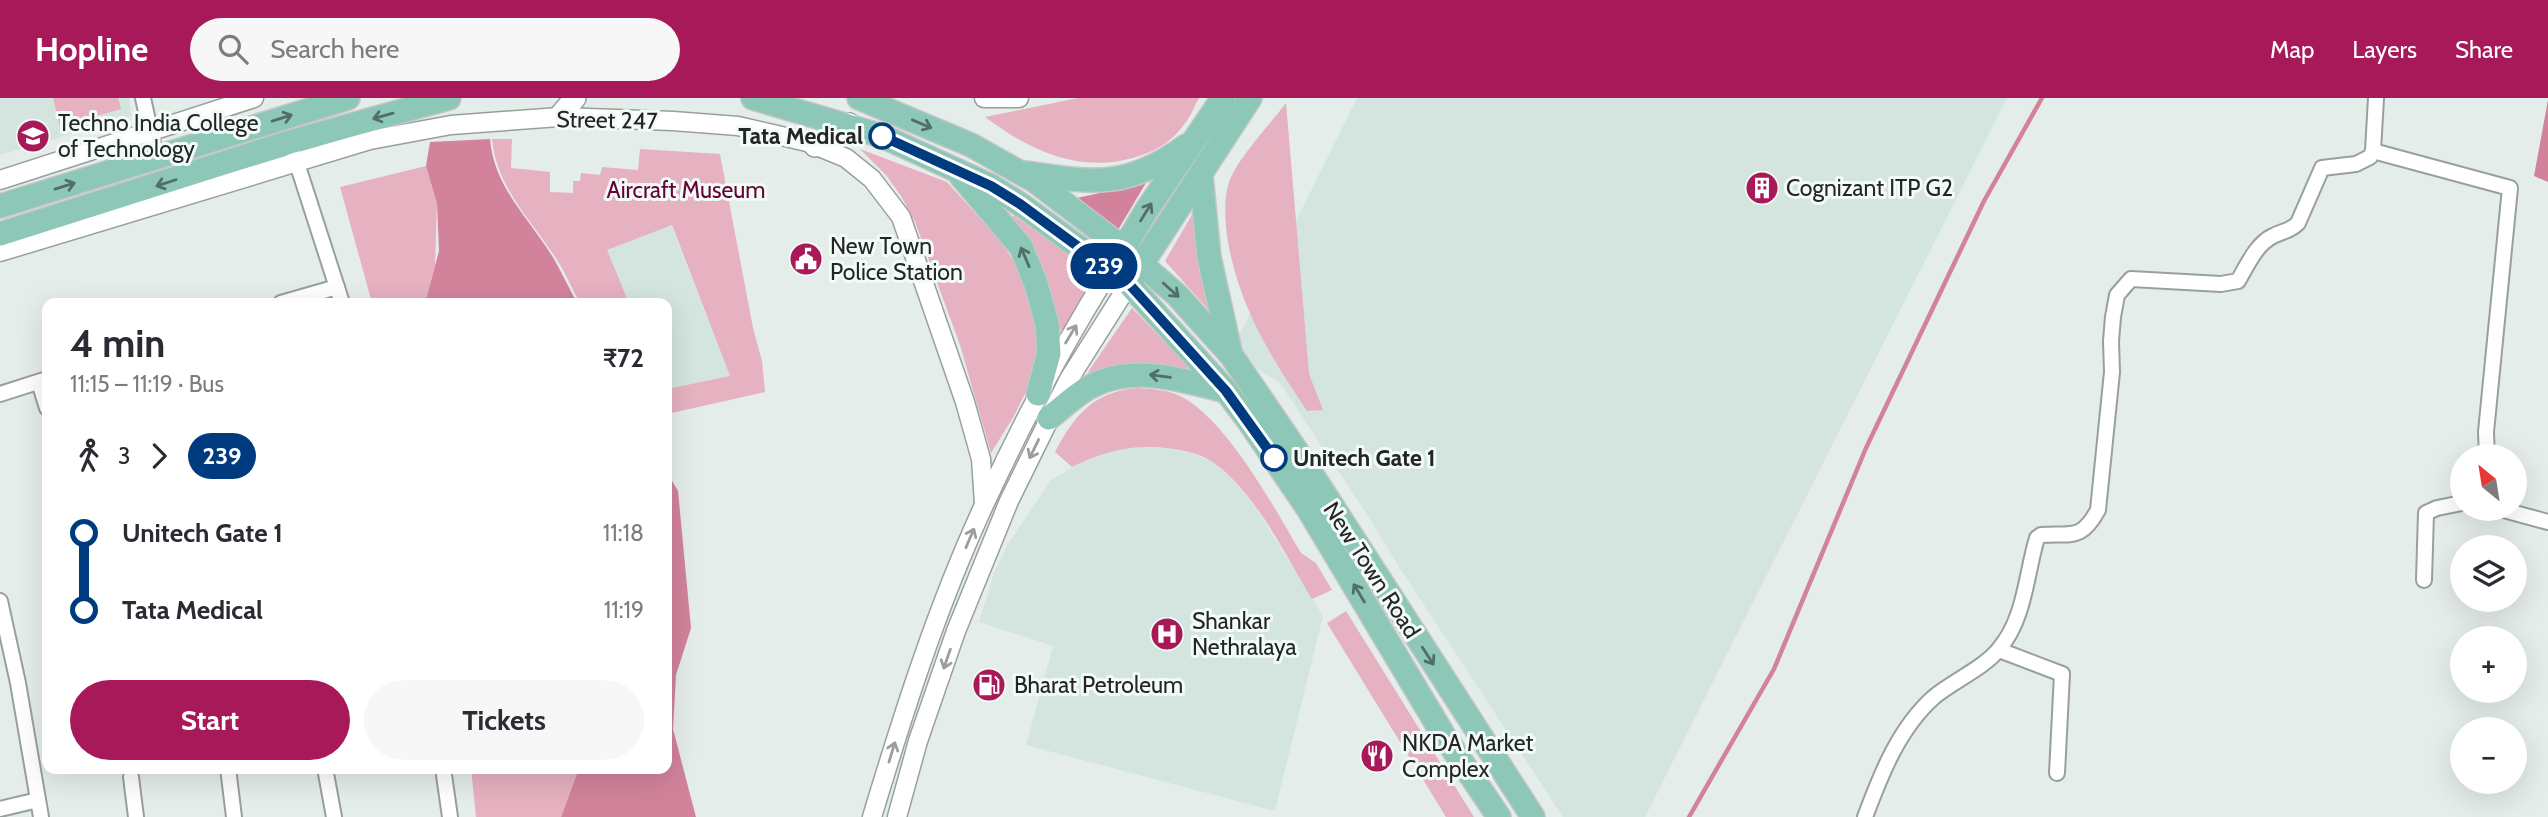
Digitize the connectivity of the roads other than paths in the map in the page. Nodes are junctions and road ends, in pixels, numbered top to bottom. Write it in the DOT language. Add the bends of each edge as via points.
graph roads {
  1 [pos="143,98"];
  2 [pos="254,98"];
  3 [pos="348,98"];
  4 [pos="449,98"];
  5 [pos="575,98"];
  6 [pos="752,98"];
  7 [pos="859,98"];
  8 [pos="984,98"];
  9 [pos="1019,98"];
  10 [pos="1223,98"];
  11 [pos="1250,98"];
  12 [pos="2376,98"];
  13 [pos="559,117"];
  14 [pos="849,124"];
  15 [pos="149,131"];
  16 [pos="1196,138"];
  17 [pos="815,146"];
  18 [pos="2373,151"];
  19 [pos="293,152"];
  20 [pos="156,157"];
  21 [pos="954,168"];
  22 [pos="1020,172"];
  23 [pos="1201,175"];
  24 [pos="0,180"];
  25 [pos="0,206"];
  26 [pos="0,234"];
  27 [pos="1124,249"];
  28 [pos="0,252"];
  29 [pos="1142,264"];
  30 [pos="1110,270"];
  31 [pos="1129,284"];
  32 [pos="337,286"];
  33 [pos="297,298"];
  34 [pos="341,298"];
  35 [pos="1231,355"];
  36 [pos="42,380"];
  37 [pos="1226,391"];
  38 [pos="0,394"];
  39 [pos="1038,394"];
  40 [pos="1049,418"];
  41 [pos="2486,444"];
  42 [pos="984,504"];
  43 [pos="2450,505"];
  44 [pos="2527,516"];
  45 [pos="2548,522"];
  46 [pos="2424,580"];
  47 [pos="0,601"];
  48 [pos="1999,650"];
  49 [pos="2057,773"];
  50 [pos="229,774"];
  51 [pos="326,774"];
  52 [pos="444,774"];
  53 [pos="131,777"];
  54 [pos="38,800"];
  55 [pos="0,809"];
  56 [pos="41,817"];
  57 [pos="136,817"];
  58 [pos="234,817"];
  59 [pos="334,817"];
  60 [pos="450,817"];
  61 [pos="872,817"];
  62 [pos="897,817"];
  63 [pos="1499,817"];
  64 [pos="1533,817"];
  65 [pos="1865,817"];
  1 -- 15 [label="street"];
  2 -- 15 [label="street"];
  20 -- 3 [label="main road, one-way"];
  4 -- 19 [label="main road, one-way"];
  5 -- 13 [label="main road"];
  6 -- 14 [label="main road"];
  7 -- 22 [label="main road, New Town Road, one-way" via="971,145"];
  8 -- 9 [label="street"];
  10 -- 16 [label="main road"];
  11 -- 23 [label="main road"];
  12 -- 18 [label="street"];
  13 -- 17 [label="street, Street 247" via="738,126"];
  13 -- 19 [label="street, Street 247" via="451,125"];
  14 -- 17 [label="main road"];
  14 -- 21 [label="main road"];
  15 -- 20 [label="street"];
  15 -- 24 [label="street"];
  16 -- 22 [label="main road" via="1151,166 1115,179 1077,180"];
  27 -- 16 [label="main road, one-way"];
  17 -- 42 [label="street, Street 247" via="846,158 872,178 901,217 969,413 981,458"];
  18 -- 41 [label="street" via="2510,188"];
  18 -- 48 [label="street" via="2370,158 2356,164 2322,168 2298,223 2266,240 2238,282 2127,281 2117,295 2113,317 2098,510 2083,531 2037,538 2020,608"];
  19 -- 26 [label="main road, one-way"];
  19 -- 28 [label="street, Street 247"];
  19 -- 32 [label="street"];
  25 -- 20 [label="main road, one-way"];
  21 -- 30 [label="main road" via="1020,204"];
  39 -- 21 [label="main road, one-way" via="1049,353 1047,324 1035,284 1021,247"];
  22 -- 27 [label="main road, New Town Road"];
  23 -- 29 [label="main road"];
  23 -- 35 [label="main road" via="1208,247"];
  27 -- 29 [label="main road, New Town Road"];
  27 -- 30 [label="main road"];
  29 -- 31 [label="main road"];
  29 -- 35 [label="main road, New Town Road, one-way"];
  30 -- 31 [label="main road"];
  39 -- 30 [label="street, one-way"];
  31 -- 37 [label="main road"];
  31 -- 40 [label="street"];
  32 -- 33 [label="street"];
  32 -- 34 [label="street"];
  35 -- 64 [label="main road, New Town Road, one-way"];
  36 -- 38 [label="street"];
  37 -- 40 [label="main road, one-way" via="1164,377 1125,375 1087,388"];
  63 -- 37 [label="main road, one-way" via="1444,736 1309,510"];
  39 -- 42 [label="street"];
  40 -- 62 [label="street, one-way" via="956,631"];
  61 -- 42 [label="street, one-way" via="916,677"];
  43 -- 46 [label="street" via="2426,513"];
  44 -- 45 [label="street"];
  47 -- 54 [label="street"];
  48 -- 49 [label="street" via="2062,674"];
  48 -- 65 [label="street" via="1933,699 1905,732 1882,772"];
  50 -- 58 [label="street"];
  51 -- 59 [label="street"];
  52 -- 60 [label="street"];
  53 -- 57 [label="street"];
  54 -- 55 [label="street"];
  54 -- 56 [label="street"];
}
